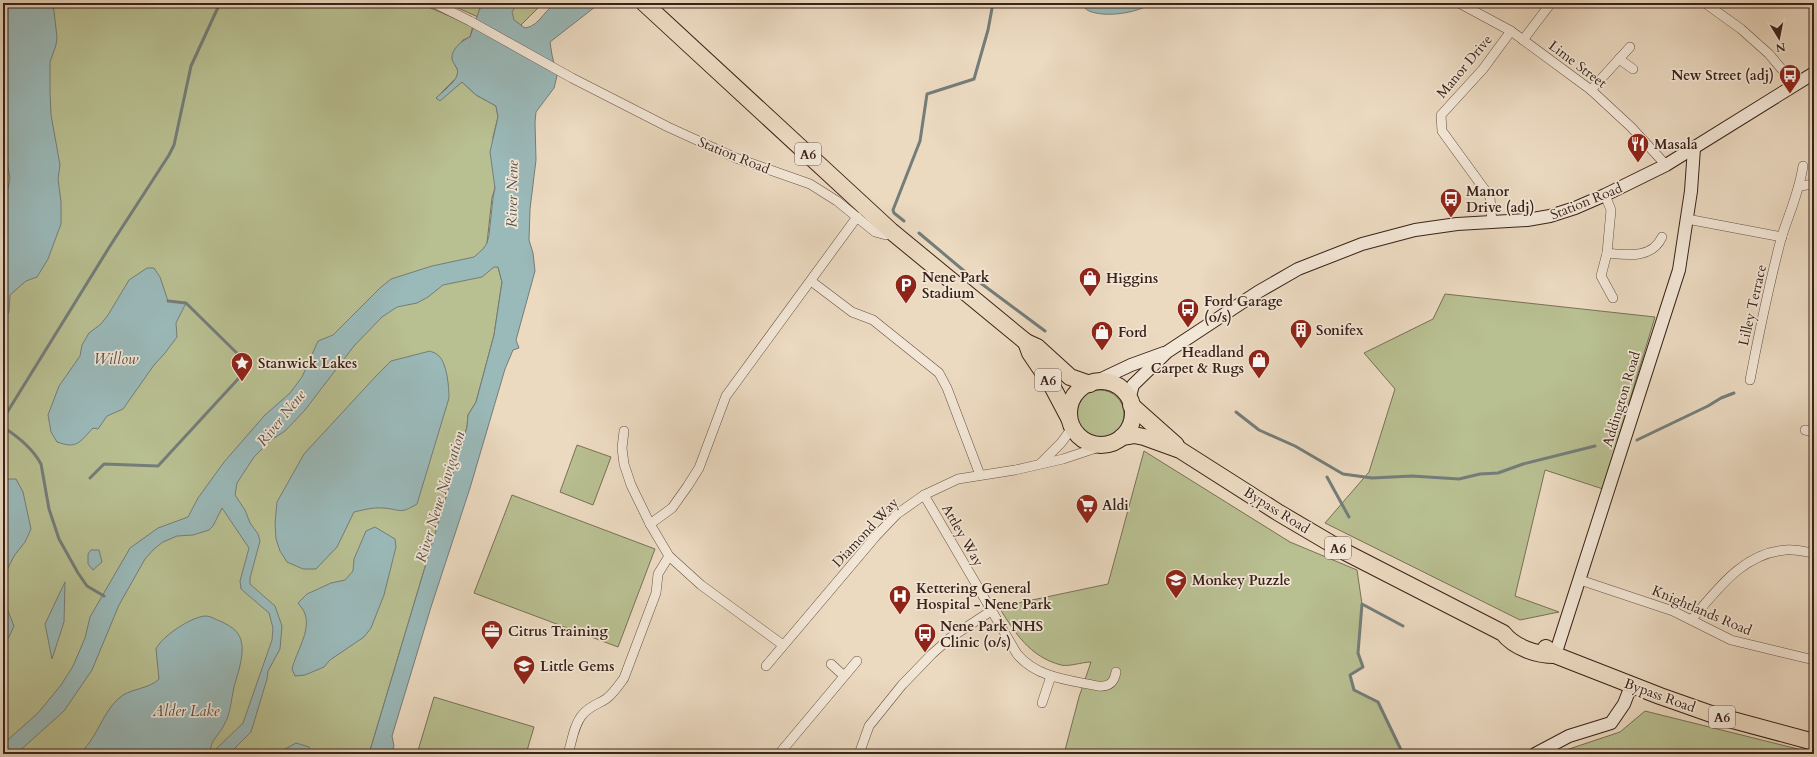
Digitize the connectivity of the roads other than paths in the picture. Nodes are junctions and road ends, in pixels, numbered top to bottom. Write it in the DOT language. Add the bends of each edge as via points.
graph roads {
  1 [pos="434,3"];
  2 [pos="644,3"];
  3 [pos="1459,3"];
  4 [pos="1551,3"];
  5 [pos="1705,3"];
  6 [pos="1511,31"];
  7 [pos="1523,40"];
  8 [pos="1630,46"];
  9 [pos="1619,58"];
  10 [pos="1633,69"];
  11 [pos="1814,73"];
  12 [pos="1795,85"];
  13 [pos="1591,90"];
  14 [pos="1694,148"];
  15 [pos="1666,165"];
  16 [pos="1803,166"];
  17 [pos="1814,184"];
  18 [pos="1800,186"];
  19 [pos="1605,195"];
  20 [pos="857,217"];
  21 [pos="1686,219"];
  22 [pos="1492,223"];
  23 [pos="891,231"];
  24 [pos="1662,237"];
  25 [pos="1782,237"];
  26 [pos="1607,253"];
  27 [pos="811,282"];
  28 [pos="1612,298"];
  29 [pos="1026,342"];
  30 [pos="1168,352"];
  31 [pos="1750,380"];
  32 [pos="1092,383"];
  33 [pos="1130,402"];
  34 [pos="1071,423"];
  35 [pos="624,431"];
  36 [pos="1122,438"];
  37 [pos="1105,445"];
  38 [pos="1180,450"];
  39 [pos="1041,463"];
  40 [pos="980,475"];
  41 [pos="924,495"];
  42 [pos="650,524"];
  43 [pos="1814,553"];
  44 [pos="669,556"];
  45 [pos="1580,580"];
  46 [pos="991,611"];
  47 [pos="1692,619"];
  48 [pos="783,645"];
  49 [pos="1555,655"];
  50 [pos="1814,660"];
  51 [pos="857,661"];
  52 [pos="831,664"];
  53 [pos="766,666"];
  54 [pos="1116,672"];
  55 [pos="844,676"];
  56 [pos="1051,676"];
  57 [pos="1631,686"];
  58 [pos="1042,703"];
  59 [pos="1814,742"];
  60 [pos="781,753"];
  61 [pos="568,754"];
  62 [pos="859,754"];
  63 [pos="1535,754"];
  1 -- 20 [label="street, Station Road" via="668,127 736,158 810,184 838,201"];
  2 -- 23 [label="highway, A6"];
  3 -- 6 [label="street, Lime Street"];
  4 -- 7 [label="street"];
  5 -- 12 [label="street" via="1741,29 1769,54"];
  6 -- 7 [label="street, Lime Street"];
  6 -- 22 [label="street, Manor Drive" via="1483,69 1441,115 1442,131 1490,197"];
  7 -- 13 [label="street, Lime Street"];
  8 -- 9 [label="street"];
  9 -- 10 [label="street"];
  9 -- 13 [label="street"];
  11 -- 12 [label="main road, Station Road"];
  12 -- 14 [label="main road, Station Road"];
  13 -- 15 [label="street, Lime Street" via="1631,127"];
  14 -- 15 [label="main road, Station Road"];
  14 -- 21 [label="main road, Addington Road"];
  15 -- 19 [label="main road, Station Road"];
  16 -- 18 [label="street, Lilley Terrace"];
  17 -- 18 [label="street"];
  18 -- 25 [label="street, Lilley Terrace"];
  19 -- 22 [label="main road, Station Road" via="1550,216"];
  19 -- 26 [label="street" via="1611,210"];
  20 -- 23 [label="street, Station Road" via="880,235 886,235"];
  20 -- 27 [label="street"];
  21 -- 25 [label="street"];
  21 -- 45 [label="main road, Addington Road" via="1679,270"];
  22 -- 30 [label="main road, Station Road" via="1457,224 1415,230 1362,244 1320,259 1258,292"];
  23 -- 29 [label="highway, A6"];
  24 -- 26 [label="street" via="1659,244 1633,256"];
  25 -- 31 [label="street, Lilley Terrace"];
  26 -- 28 [label="street" via="1601,276"];
  27 -- 40 [label="street" via="852,312 873,320 939,373"];
  27 -- 42 [label="street" via="726,396 699,468 687,487 672,508"];
  29 -- 32 [label="highway, A6" via="1037,347 1070,377"];
  29 -- 34 [label="highway, A6"];
  30 -- 32 [label="main road, Station Road"];
  30 -- 33 [label="main road, Station Road" via="1133,385"];
  32 -- 33 [label="highway" via="1105,382 1115,385 1123,391"];
  32 -- 34 [label="highway" via="1078,391 1072,399 1069,408"];
  33 -- 36 [label="highway" via="1132,420"];
  33 -- 38 [label="highway, Bypass Road / A6"];
  34 -- 37 [label="highway" via="1084,440 1094,445"];
  34 -- 39 [label="street, Diamond Way" via="1061,443"];
  35 -- 42 [label="street" via="624,464"];
  36 -- 37 [label="highway"];
  36 -- 38 [label="highway, Bypass Road / A6" via="1134,435 1144,437"];
  37 -- 39 [label="street, Diamond Way" via="1063,459"];
  38 -- 49 [label="highway, Bypass Road / A6" via="1347,553 1503,633 1509,640 1540,655"];
  39 -- 40 [label="street, Diamond Way"];
  40 -- 41 [label="street, Diamond Way" via="958,479"];
  41 -- 46 [label="street, Attley Way"];
  41 -- 48 [label="street, Diamond Way" via="898,514 876,536"];
  42 -- 44 [label="street"];
  43 -- 47 [label="street" via="1788,550 1756,557 1724,581"];
  44 -- 48 [label="street" via="701,585"];
  44 -- 61 [label="street" via="658,574 656,593 624,678 606,699 592,705 582,714"];
  45 -- 47 [label="street, Knightlands Road" via="1673,610"];
  45 -- 49 [label="main road, Addington Road"];
  46 -- 56 [label="street, Attley Way" via="1025,664"];
  46 -- 62 [label="street" via="950,638 910,677 869,726"];
  47 -- 50 [label="street, Knightlands Road" via="1732,640"];
  48 -- 53 [label="street, Diamond Way"];
  49 -- 57 [label="highway, Bypass Road / A6"];
  51 -- 55 [label="street"];
  52 -- 55 [label="street"];
  54 -- 56 [label="street, Attley Way" via="1115,679 1105,687"];
  55 -- 60 [label="street"];
  56 -- 58 [label="street"];
  57 -- 59 [label="highway, Bypass Road / A6" via="1714,715"];
  57 -- 63 [label="main road" via="1624,704 1611,723 1569,736"];
}
